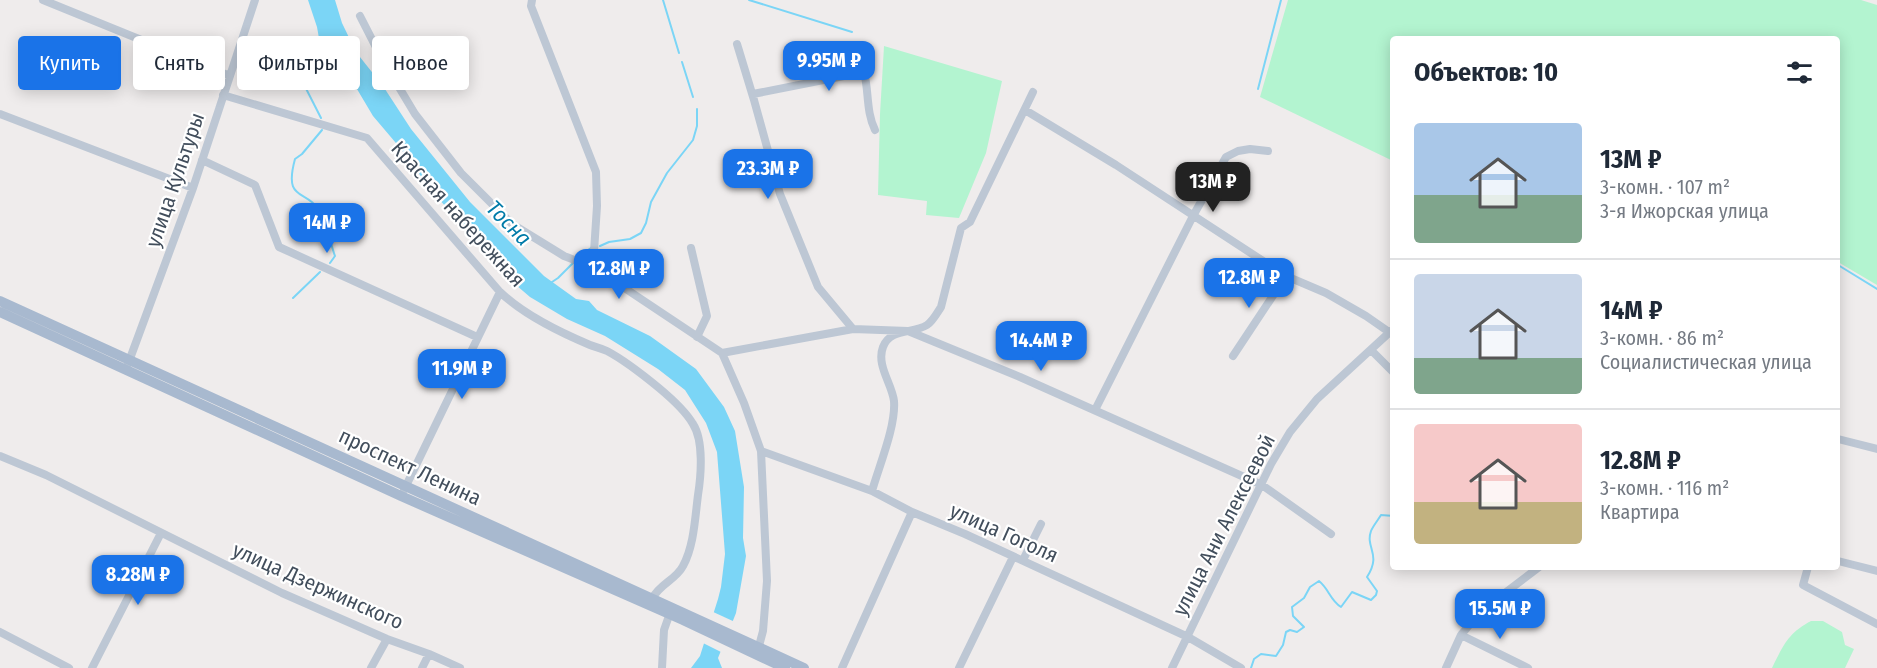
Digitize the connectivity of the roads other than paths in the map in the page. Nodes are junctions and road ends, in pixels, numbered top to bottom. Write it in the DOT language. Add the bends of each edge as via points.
graph roads {
  1 [pos="43,0"];
  2 [pos="255,0"];
  3 [pos="532,0"];
  4 [pos="360,16"];
  5 [pos="737,44"];
  6 [pos="230,76"];
  7 [pos="1033,92"];
  8 [pos="753,94"];
  9 [pos="223,95"];
  10 [pos="1025,110"];
  11 [pos="0,114"];
  12 [pos="875,130"];
  13 [pos="1268,151"];
  14 [pos="202,160"];
  15 [pos="193,188"];
  16 [pos="1193,216"];
  17 [pos="691,248"];
  18 [pos="593,267"];
  19 [pos="1286,276"];
  20 [pos="500,292"];
  21 [pos="0,301"];
  22 [pos="0,312"];
  23 [pos="853,329"];
  24 [pos="1390,329"];
  25 [pos="909,331"];
  26 [pos="1390,331"];
  27 [pos="477,337"];
  28 [pos="697,337"];
  29 [pos="1371,350"];
  30 [pos="722,354"];
  31 [pos="1233,356"];
  32 [pos="128,365"];
  33 [pos="1390,369"];
  34 [pos="1095,410"];
  35 [pos="1840,440"];
  36 [pos="1877,449"];
  37 [pos="761,451"];
  38 [pos="0,456"];
  39 [pos="1262,485"];
  40 [pos="404,491"];
  41 [pos="872,491"];
  42 [pos="912,512"];
  43 [pos="1041,524"];
  44 [pos="161,533"];
  45 [pos="1331,534"];
  46 [pos="1013,557"];
  47 [pos="1023,560"];
  48 [pos="1840,562"];
  49 [pos="1535,570"];
  50 [pos="1807,570"];
  51 [pos="1877,571"];
  52 [pos="652,599"];
  53 [pos="670,611"];
  54 [pos="1877,624"];
  55 [pos="0,632"];
  56 [pos="1461,635"];
  57 [pos="1188,637"];
  58 [pos="387,639"];
  59 [pos="747,645"];
  60 [pos="759,646"];
  61 [pos="429,654"];
  62 [pos="69,668"];
  63 [pos="92,668"];
  64 [pos="371,668"];
  65 [pos="422,668"];
  66 [pos="459,668"];
  67 [pos="662,668"];
  68 [pos="785,668"];
  69 [pos="804,668"];
  70 [pos="842,668"];
  71 [pos="959,668"];
  72 [pos="1173,668"];
  73 [pos="1241,668"];
  74 [pos="1446,668"];
  75 [pos="1528,668"];
  1 -- 6 [label="street"];
  2 -- 6 [label="street, улица Культуры"];
  3 -- 18 [label="street" via="531,6 596,172"];
  4 -- 18 [label="street" via="415,114 461,173 512,224 564,256"];
  5 -- 8 [label="street"];
  6 -- 9 [label="street, улица Культуры"];
  7 -- 10 [label="street"];
  8 -- 12 [label="street" via="864,72 870,121"];
  8 -- 23 [label="street" via="780,194 818,287"];
  9 -- 14 [label="street, улица Культуры"];
  9 -- 20 [label="street, Красная набережная" via="367,138"];
  10 -- 16 [label="street"];
  10 -- 25 [label="street" via="970,222 961,228 937,315 926,326"];
  11 -- 15 [label="street"];
  13 -- 16 [label="street" via="1250,149 1226,157"];
  14 -- 15 [label="street, улица Культуры"];
  14 -- 27 [label="street" via="255,185 279,247"];
  15 -- 32 [label="street, улица Культуры"];
  16 -- 19 [label="street"];
  16 -- 34 [label="street"];
  17 -- 28 [label="street" via="707,316"];
  18 -- 28 [label="street"];
  19 -- 24 [label="street" via="1326,293"];
  19 -- 31 [label="street"];
  20 -- 27 [label="street"];
  20 -- 52 [label="street, Красная набережная" via="545,323 606,350 634,368 694,424 699,441 700,480 689,550 683,567"];
  21 -- 32 [label="main road, проспект Ленина"];
  22 -- 32 [label="main road, проспект Ленина"];
  23 -- 25 [label="street"];
  23 -- 30 [label="street"];
  25 -- 34 [label="street"];
  25 -- 41 [label="street" via="895,334 883,347 881,359 894,398 894,415"];
  26 -- 29 [label="street, улица Ани Алексеевой"];
  27 -- 40 [label="street"];
  28 -- 30 [label="street"];
  29 -- 33 [label="street"];
  29 -- 39 [label="street, улица Ани Алексеевой" via="1300,418"];
  30 -- 37 [label="street"];
  32 -- 40 [label="main road, проспект Ленина"];
  34 -- 39 [label="street"];
  35 -- 36 [label="street"];
  37 -- 41 [label="street, улица Гоголя"];
  37 -- 60 [label="street" via="767,581"];
  38 -- 44 [label="street, улица Дзержинского"];
  39 -- 45 [label="street"];
  39 -- 57 [label="street, улица Ани Алексеевой"];
  40 -- 52 [label="main road, проспект Ленина"];
  40 -- 53 [label="main road, проспект Ленина"];
  41 -- 42 [label="street, улица Гоголя"];
  42 -- 46 [label="street, улица Гоголя"];
  42 -- 70 [label="street"];
  43 -- 47 [label="street"];
  44 -- 58 [label="street, улица Дзержинского"];
  44 -- 63 [label="street"];
  46 -- 47 [label="street, улица Гоголя"];
  46 -- 71 [label="street"];
  47 -- 57 [label="street, улица Гоголя"];
  48 -- 51 [label="street"];
  49 -- 56 [label="street" via="1480,612"];
  50 -- 54 [label="street" via="1803,585"];
  52 -- 53 [label="main road, проспект Ленина"];
  53 -- 59 [label="main road, проспект Ленина"];
  53 -- 67 [label="street" via="664,630"];
  55 -- 62 [label="street"];
  56 -- 74 [label="street"];
  56 -- 75 [label="street"];
  57 -- 72 [label="street, улица Ани Алексеевой"];
  57 -- 73 [label="street, улица Гоголя"];
  58 -- 61 [label="street, улица Дзержинского"];
  58 -- 64 [label="street"];
  59 -- 60 [label="main road, проспект Ленина"];
  59 -- 68 [label="main road, проспект Ленина"];
  60 -- 69 [label="main road, проспект Ленина"];
  61 -- 65 [label="street"];
  61 -- 66 [label="street, улица Дзержинского"];
}
